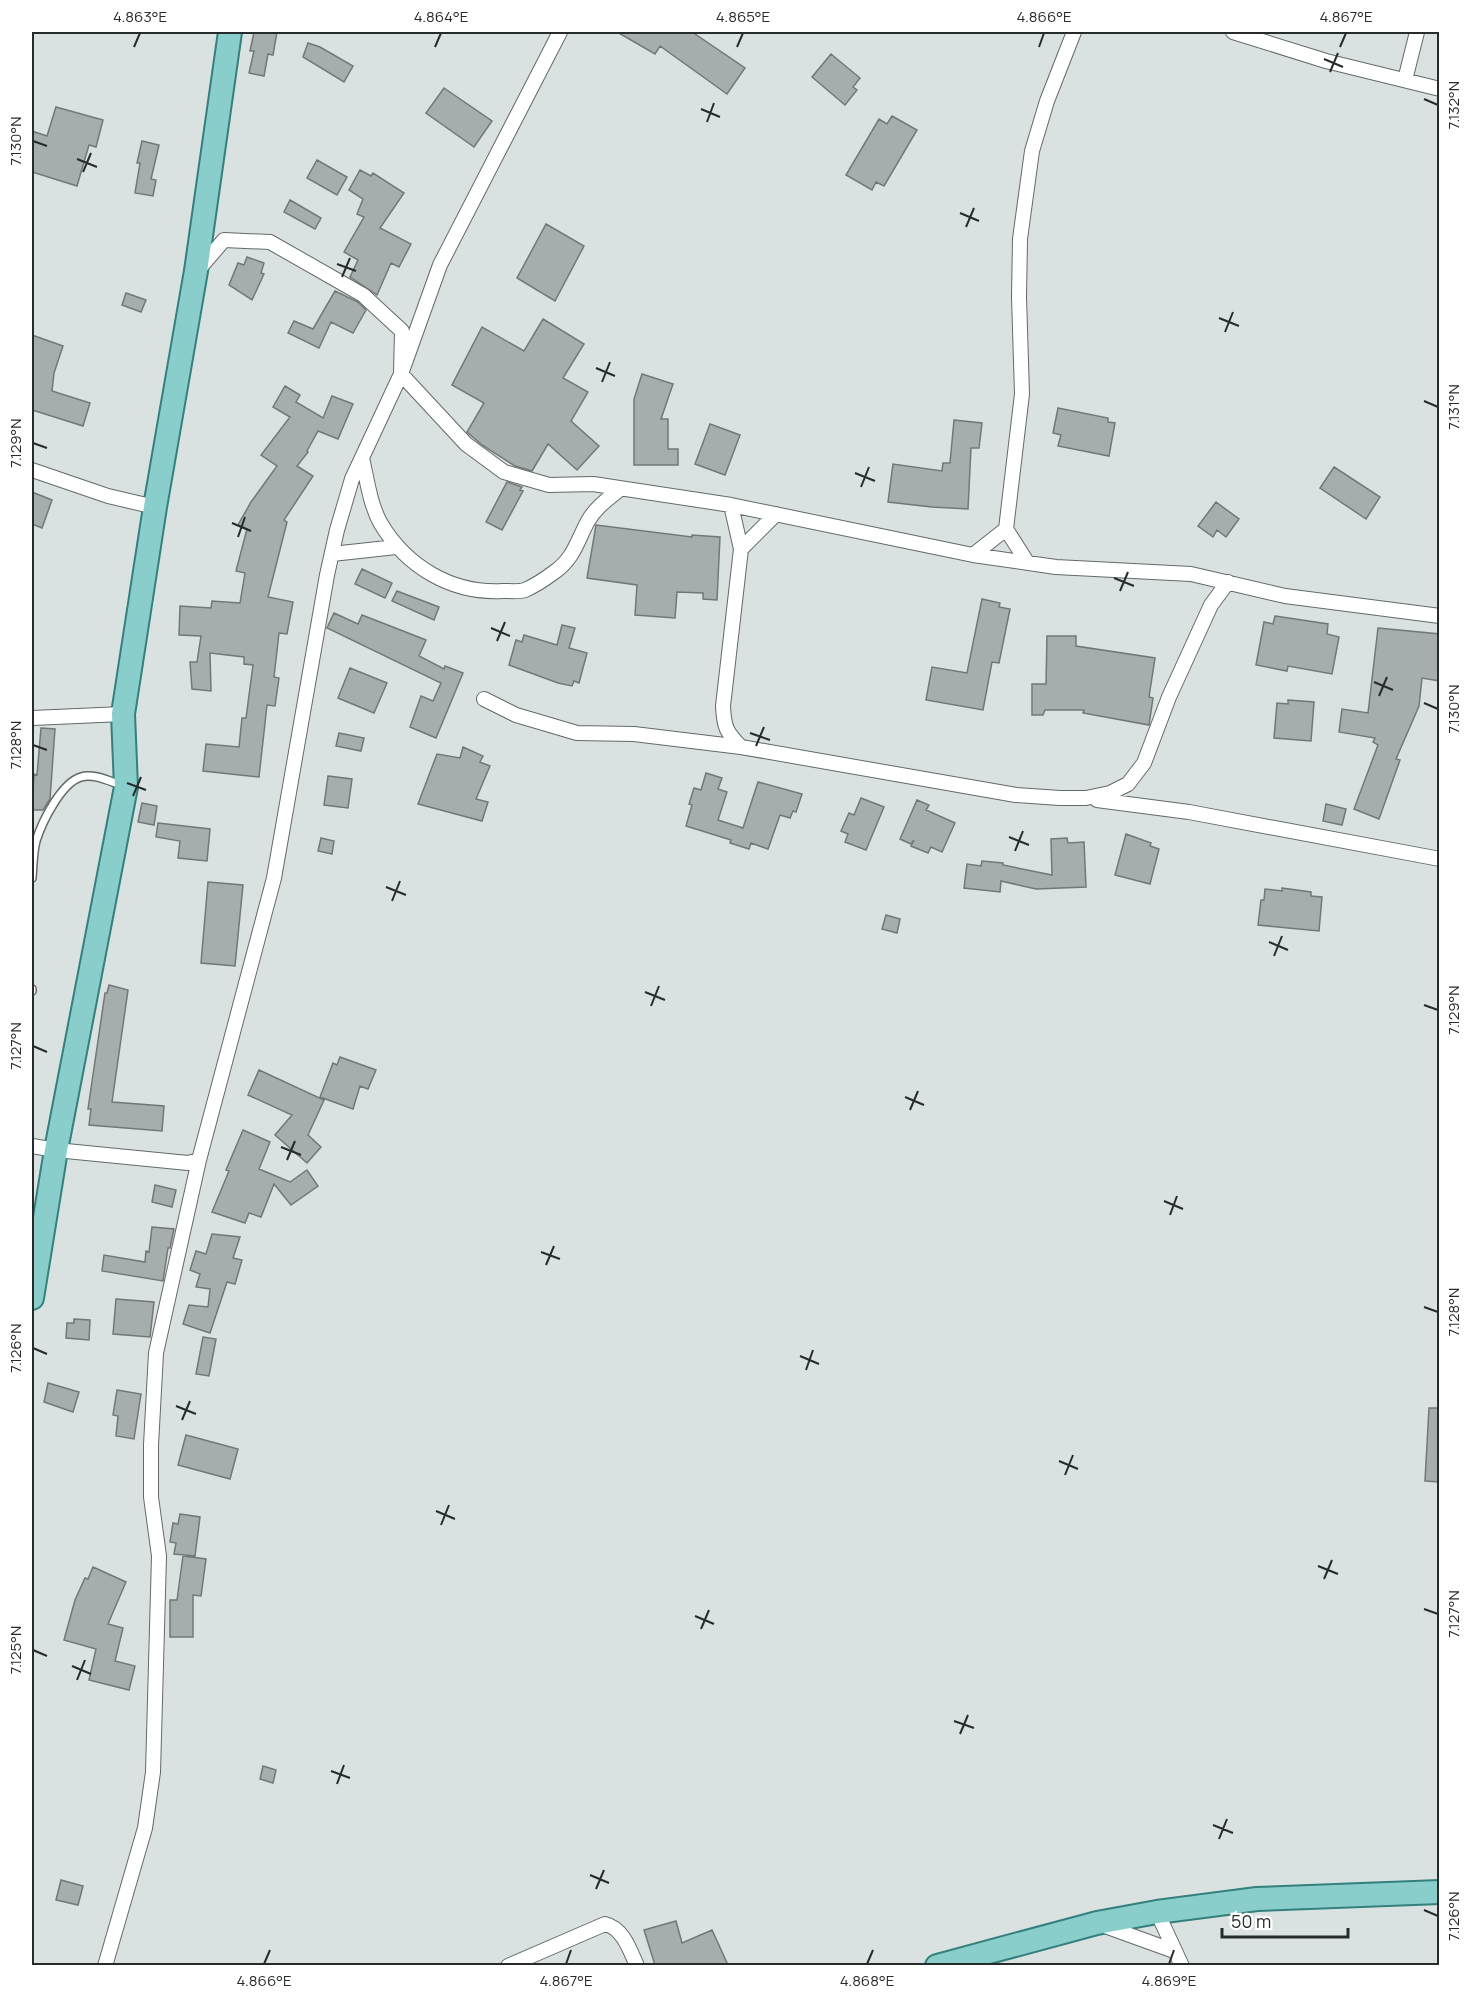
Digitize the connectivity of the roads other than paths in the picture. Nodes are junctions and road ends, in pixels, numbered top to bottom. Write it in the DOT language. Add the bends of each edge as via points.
graph roads {
  1 [pos="230,32"];
  2 [pos="560,32"];
  3 [pos="1074,32"];
  4 [pos="1233,32"];
  5 [pos="1417,32"];
  6 [pos="1405,80"];
  7 [pos="1440,88"];
  8 [pos="196,271"];
  9 [pos="401,374"];
  10 [pos="362,458"];
  11 [pos="32,470"];
  12 [pos="620,489"];
  13 [pos="731,505"];
  14 [pos="154,507"];
  15 [pos="776,514"];
  16 [pos="1006,529"];
  17 [pos="396,547"];
  18 [pos="741,549"];
  19 [pos="332,555"];
  20 [pos="973,555"];
  21 [pos="1027,562"];
  22 [pos="1228,582"];
  23 [pos="1440,616"];
  24 [pos="484,699"];
  25 [pos="123,714"];
  26 [pos="32,718"];
  27 [pos="741,747"];
  28 [pos="126,787"];
  29 [pos="1086,798"];
  30 [pos="1440,859"];
  31 [pos="32,878"];
  32 [pos="32,1146"];
  33 [pos="56,1150"];
  34 [pos="199,1160"];
  35 [pos="32,1298"];
  36 [pos="1440,1892"];
  37 [pos="1156,1912"];
  38 [pos="1097,1923"];
  39 [pos="1173,1951"];
  40 [pos="105,1965"];
  41 [pos="508,1965"];
  42 [pos="637,1965"];
  43 [pos="937,1965"];
  44 [pos="1182,1965"];
  1 -- 8 [label="main road"];
  2 -- 9 [label="street" via="440,265"];
  3 -- 16 [label="street" via="1032,151 1020,239 1022,394"];
  4 -- 6 [label="street"];
  5 -- 6 [label="street"];
  6 -- 7 [label="street"];
  8 -- 9 [label="street" via="224,240 270,243 363,295 402,331"];
  8 -- 14 [label="main road"];
  9 -- 10 [label="street"];
  9 -- 12 [label="street" via="466,444 504,472 549,485 593,484"];
  10 -- 17 [label="street" via="380,522"];
  10 -- 19 [label="street" via="352,479"];
  11 -- 14 [label="street"];
  12 -- 13 [label="street"];
  12 -- 17 [label="street" via="588,521 575,551 555,572 525,590 493,592 458,587 424,570"];
  13 -- 15 [label="street"];
  13 -- 18 [label="street"];
  14 -- 25 [label="main road"];
  15 -- 18 [label="street"];
  15 -- 20 [label="street"];
  16 -- 20 [label="street"];
  16 -- 21 [label="street"];
  17 -- 19 [label="street"];
  18 -- 27 [label="street" via="723,706 723,726"];
  19 -- 34 [label="street" via="274,878"];
  20 -- 21 [label="street"];
  21 -- 22 [label="street" via="1191,574"];
  22 -- 23 [label="street" via="1285,596"];
  22 -- 29 [label="street" via="1211,605 1144,763 1128,783 1110,793"];
  24 -- 27 [label="street" via="516,715 577,733 634,734"];
  25 -- 26 [label="street"];
  25 -- 28 [label="main road"];
  27 -- 29 [label="street" via="1017,795"];
  28 -- 31 [label="lane" via="82,776 70,782 48,814 36,841"];
  28 -- 33 [label="main road"];
  29 -- 30 [label="street" via="1189,812"];
  32 -- 33 [label="street"];
  33 -- 34 [label="street" via="188,1163"];
  33 -- 35 [label="main road"];
  34 -- 40 [label="street" via="156,1353 151,1497 159,1556 153,1772 145,1828"];
  36 -- 37 [label="main road" via="1257,1899"];
  37 -- 38 [label="main road"];
  37 -- 39 [label="street"];
  38 -- 39 [label="street"];
  38 -- 43 [label="main road"];
  39 -- 44 [label="street"];
  41 -- 42 [label="street" via="605,1924 619,1931"];
}
